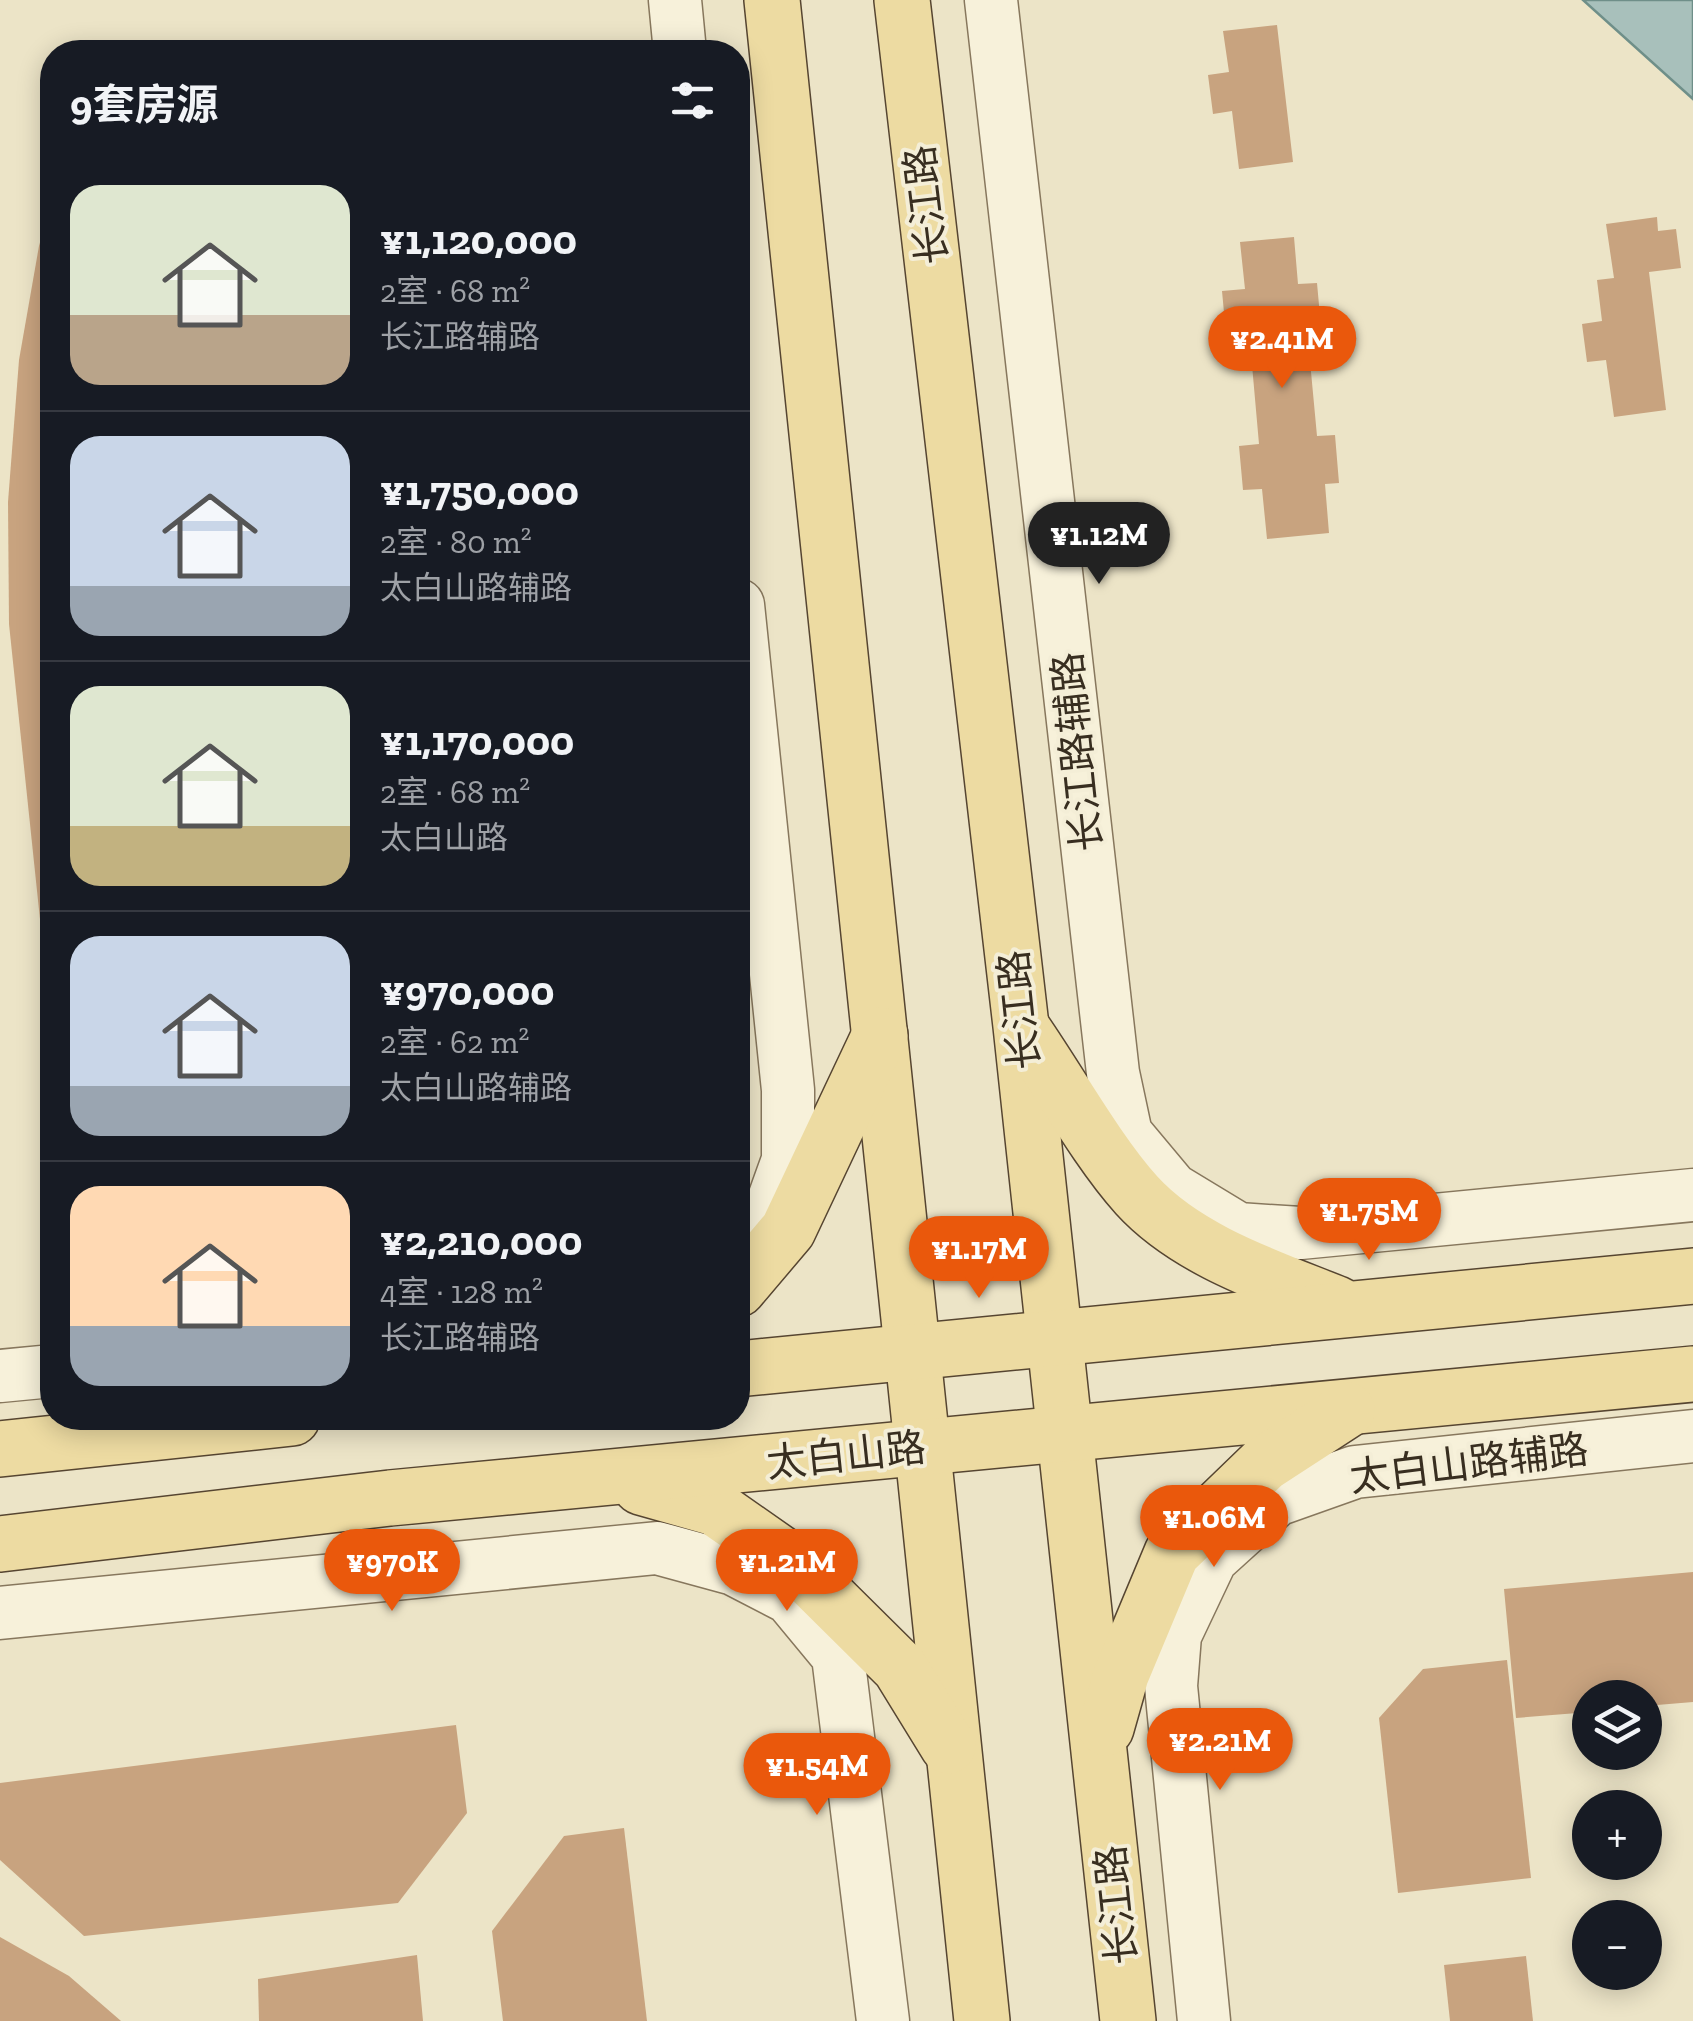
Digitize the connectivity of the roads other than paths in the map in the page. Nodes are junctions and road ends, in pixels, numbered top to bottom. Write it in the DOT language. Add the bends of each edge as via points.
graph roads {
  1 [pos="675,0"];
  2 [pos="772,0"];
  3 [pos="902,0"];
  4 [pos="991,0"];
  5 [pos="679,40"];
  6 [pos="750,721"];
  7 [pos="1021,1026"];
  8 [pos="880,1035"];
  9 [pos="1693,1195"];
  10 [pos="750,1246"];
  11 [pos="750,1276"];
  12 [pos="1693,1276"];
  13 [pos="1345,1308"];
  14 [pos="1054,1336"];
  15 [pos="914,1351"];
  16 [pos="750,1368"];
  17 [pos="40,1372"];
  18 [pos="1693,1374"];
  19 [pos="0,1376"];
  20 [pos="1352,1406"];
  21 [pos="179,1430"];
  22 [pos="1065,1434"];
  23 [pos="1693,1436"];
  24 [pos="921,1448"];
  25 [pos="0,1449"];
  26 [pos="609,1478"];
  27 [pos="0,1544"];
  28 [pos="0,1612"];
  29 [pos="1099,1750"];
  30 [pos="956,1760"];
  31 [pos="883,2021"];
  32 [pos="982,2021"];
  33 [pos="1128,2021"];
  34 [pos="1204,2021"];
  1 -- 5 [label="street"];
  2 -- 8 [label="main road"];
  3 -- 7 [label="main road, 长江路"];
  4 -- 9 [label="street, 长江路辅路" via="1113,1073 1126,1134 1172,1190 1238,1229 1300,1233"];
  6 -- 10 [label="street" via="788,1090 788,1160"];
  7 -- 13 [label="main road" via="1137,1195 1175,1226 1245,1266"];
  7 -- 14 [label="main road, 长江路"];
  8 -- 11 [label="main road" via="788,1230"];
  8 -- 15 [label="main road"];
  12 -- 13 [label="main road"];
  13 -- 14 [label="main road"];
  14 -- 15 [label="main road"];
  14 -- 22 [label="main road, 长江路"];
  15 -- 16 [label="main road"];
  15 -- 24 [label="main road"];
  17 -- 19 [label="street"];
  18 -- 20 [label="main road, 太白山路"];
  20 -- 22 [label="main road, 太白山路"];
  20 -- 29 [label="main road" via="1264,1464 1172,1553 1121,1676"];
  21 -- 25 [label="main road"];
  22 -- 24 [label="main road, 太白山路"];
  22 -- 29 [label="main road, 长江路"];
  23 -- 34 [label="street, 太白山路辅路" via="1355,1472 1276,1500 1211,1559 1175,1635 1171,1686"];
  24 -- 26 [label="main road, 太白山路"];
  24 -- 30 [label="main road"];
  26 -- 27 [label="main road, 太白山路"];
  26 -- 30 [label="main road" via="715,1508 795,1564 900,1668"];
  28 -- 31 [label="street" via="656,1548 734,1570 790,1598 838,1656"];
  29 -- 33 [label="main road, 长江路"];
  30 -- 32 [label="main road"];
}
